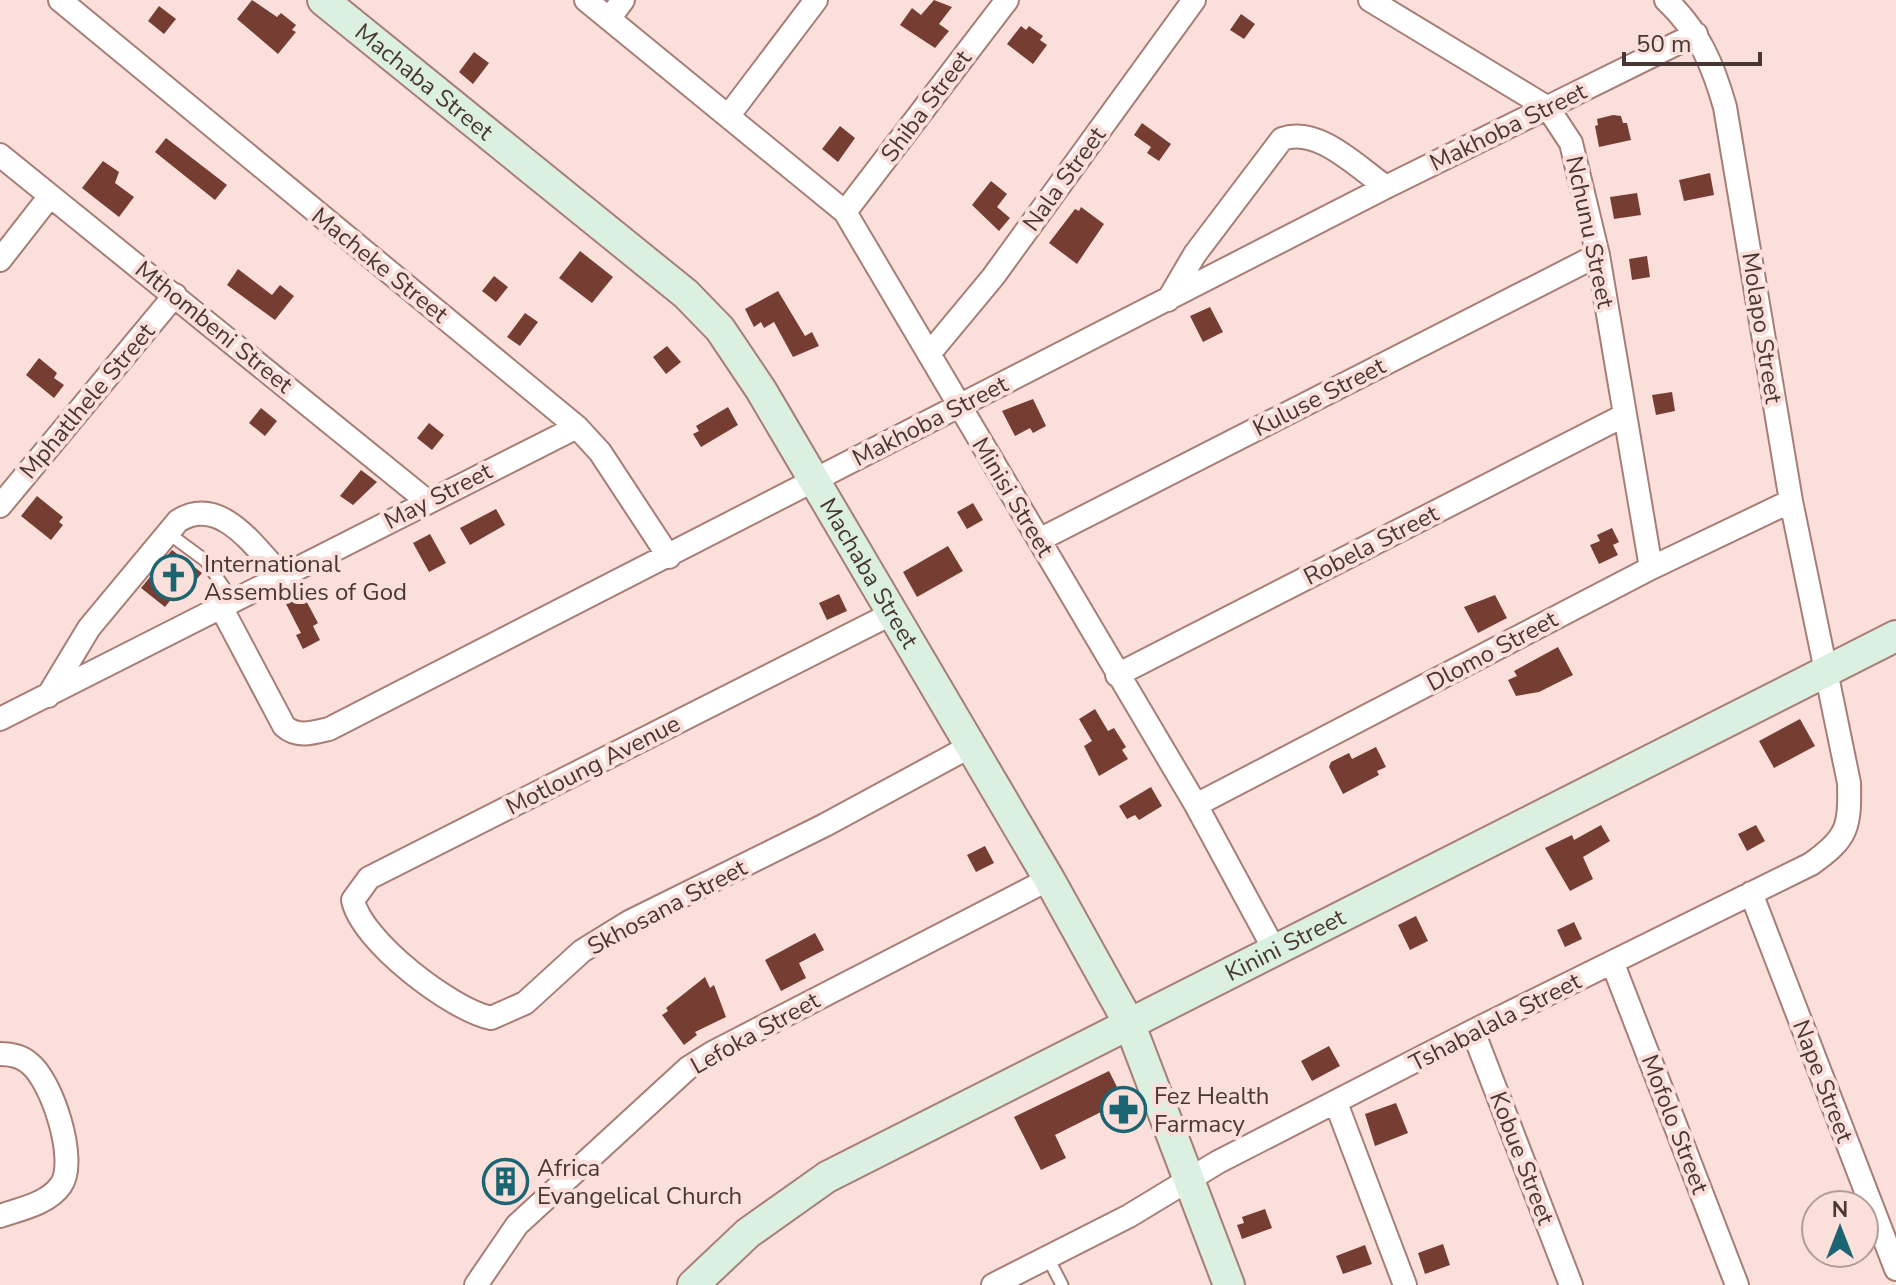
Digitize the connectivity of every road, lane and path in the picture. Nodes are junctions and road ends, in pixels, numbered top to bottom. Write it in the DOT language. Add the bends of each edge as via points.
graph roads {
  1 [pos="60,0"];
  2 [pos="323,0"];
  3 [pos="586,0"];
  4 [pos="623,0"];
  5 [pos="816,0"];
  6 [pos="1007,0"];
  7 [pos="1194,0"];
  8 [pos="1370,0"];
  9 [pos="1666,0"];
  10 [pos="609,19"];
  11 [pos="1696,34"];
  12 [pos="1548,108"];
  13 [pos="729,115"];
  14 [pos="0,155"];
  15 [pos="1386,187"];
  16 [pos="50,196"];
  17 [pos="845,212"];
  18 [pos="1598,255"];
  19 [pos="0,260"];
  20 [pos="175,295"];
  21 [pos="1168,300"];
  22 [pos="929,354"];
  23 [pos="958,405"];
  24 [pos="1625,415"];
  25 [pos="577,427"];
  26 [pos="816,480"];
  27 [pos="427,501"];
  28 [pos="1791,501"];
  29 [pos="0,506"];
  30 [pos="168,533"];
  31 [pos="1039,540"];
  32 [pos="669,557"];
  33 [pos="1651,568"];
  34 [pos="282,576"];
  35 [pos="227,604"];
  36 [pos="891,614"];
  37 [pos="1896,636"];
  38 [pos="1828,670"];
  39 [pos="1117,675"];
  40 [pos="48,696"];
  41 [pos="0,719"];
  42 [pos="969,747"];
  43 [pos="1196,805"];
  44 [pos="1049,879"];
  45 [pos="1751,893"];
  46 [pos="382,947"];
  47 [pos="1274,949"];
  48 [pos="1613,964"];
  49 [pos="1130,1025"];
  50 [pos="1473,1031"];
  51 [pos="0,1054"];
  52 [pos="1336,1103"];
  53 [pos="1189,1180"];
  54 [pos="0,1216"];
  55 [pos="1047,1256"];
  56 [pos="1896,1269"];
  57 [pos="476,1285"];
  58 [pos="693,1285"];
  59 [pos="993,1285"];
  60 [pos="1062,1285"];
  61 [pos="1229,1285"];
  62 [pos="1405,1285"];
  63 [pos="1571,1285"];
  64 [pos="1737,1285"];
  1 -- 25 [label="street, Macheke Street"];
  2 -- 26 [label="street, Machaba Street" via="686,294 720,329"];
  3 -- 10 [label="street, Minisi Street"];
  4 -- 10 [label="street"];
  5 -- 13 [label="street"];
  6 -- 17 [label="street, Shiba Street"];
  7 -- 22 [label="street, Nala Street" via="993,277"];
  8 -- 12 [label="street, Nchunu Street"];
  9 -- 11 [label="street, Molapo Street"];
  10 -- 13 [label="street, Minisi Street"];
  11 -- 12 [label="street, Makhoba Street"];
  11 -- 28 [label="street, Molapo Street" via="1711,60 1725,107"];
  12 -- 15 [label="street, Makhoba Street"];
  12 -- 18 [label="street, Nchunu Street" via="1571,143"];
  13 -- 17 [label="street, Minisi Street"];
  14 -- 16 [label="street, Mthombeni Street"];
  15 -- 21 [label="street, Makhoba Street"];
  15 -- 21 [label="street" via="1315,138 1297,133 1282,139 1195,254"];
  16 -- 19 [label="street"];
  16 -- 20 [label="street, Mthombeni Street"];
  17 -- 22 [label="street, Minisi Street"];
  18 -- 24 [label="street, Nchunu Street"];
  18 -- 31 [label="street, Kuluse Street"];
  20 -- 27 [label="street, Mthombeni Street"];
  20 -- 29 [label="street, Mphatlhele Street"];
  21 -- 23 [label="street, Makhoba Street"];
  22 -- 23 [label="street, Minisi Street"];
  23 -- 26 [label="street, Makhoba Street"];
  23 -- 31 [label="street, Minisi Street"];
  24 -- 33 [label="street, Nchunu Street"];
  24 -- 39 [label="street, Robela Street"];
  25 -- 27 [label="street, May Street"];
  25 -- 32 [label="street, Macheke Street" via="600,452"];
  26 -- 32 [label="street, Makhoba Street"];
  26 -- 36 [label="street, Machaba Street"];
  27 -- 34 [label="street, May Street"];
  28 -- 33 [label="street, Dlomo Street"];
  28 -- 38 [label="street, Molapo Street"];
  30 -- 34 [label="street" via="188,515 213,514 231,522"];
  30 -- 35 [label="lane" via="206,561"];
  30 -- 40 [label="street" via="89,628"];
  31 -- 39 [label="street, Minisi Street"];
  32 -- 35 [label="street, Makhoba Street" via="329,729 309,734 284,726"];
  33 -- 43 [label="street, Dlomo Street"];
  34 -- 35 [label="street, May Street"];
  35 -- 40 [label="street, May Street"];
  36 -- 42 [label="street, Machaba Street"];
  36 -- 46 [label="street, Motloung Avenue" via="369,878 353,900 356,915"];
  37 -- 38 [label="street, Kinini Street"];
  38 -- 45 [label="street, Tshabalala Street" via="1849,783 1847,829 1837,845 1811,864"];
  38 -- 47 [label="street, Kinini Street"];
  39 -- 43 [label="street, Minisi Street"];
  40 -- 41 [label="street, May Street"];
  42 -- 44 [label="street, Machaba Street"];
  42 -- 46 [label="street, Skhosana Street" via="616,929 507,1013 491,1018 473,1014"];
  43 -- 47 [label="street, Minisi Street"];
  44 -- 49 [label="street, Machaba Street"];
  44 -- 57 [label="street, Lefoka Street" via="688,1068 517,1225"];
  45 -- 48 [label="street, Tshabalala Street"];
  45 -- 56 [label="street, Nape Street"];
  47 -- 49 [label="street, Kinini Street"];
  48 -- 50 [label="street, Tshabalala Street"];
  48 -- 64 [label="street, Mofolo Street"];
  49 -- 53 [label="street, Machaba Street"];
  49 -- 58 [label="street, Kinini Street" via="827,1177 748,1233"];
  50 -- 52 [label="street, Tshabalala Street"];
  50 -- 63 [label="street, Kobue Street"];
  51 -- 54 [label="street" via="31,1064 46,1084 66,1144 67,1170 50,1196"];
  52 -- 53 [label="street, Tshabalala Street"];
  52 -- 62 [label="street"];
  53 -- 55 [label="street, Tshabalala Street"];
  53 -- 61 [label="street, Machaba Street"];
  55 -- 59 [label="street, Tshabalala Street"];
  55 -- 60 [label="lane"];
}
